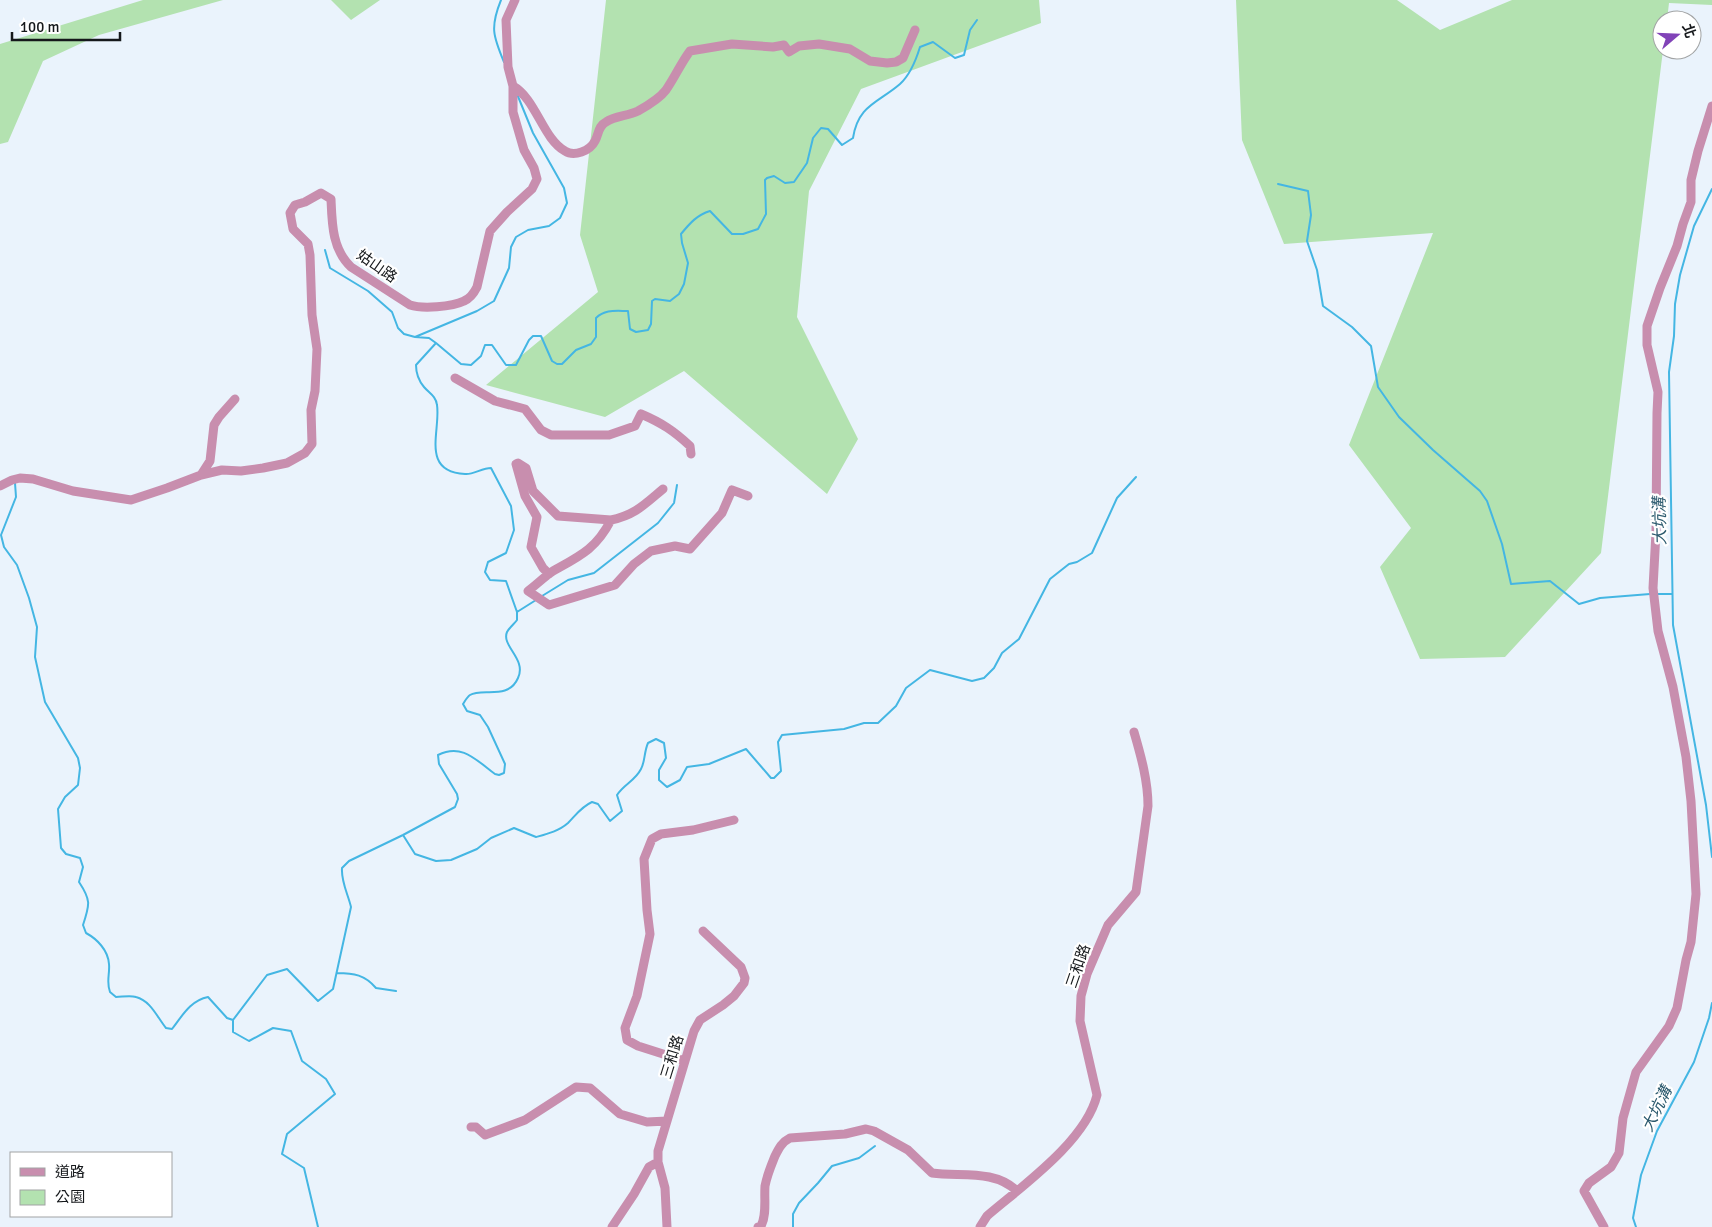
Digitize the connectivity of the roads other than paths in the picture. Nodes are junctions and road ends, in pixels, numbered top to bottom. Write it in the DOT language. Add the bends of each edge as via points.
graph roads {
  1 [pos="515,0"];
  2 [pos="915,30"];
  3 [pos="513,86"];
  4 [pos="1712,106"];
  5 [pos="455,378"];
  6 [pos="235,399"];
  7 [pos="691,454"];
  8 [pos="201,474"];
  9 [pos="0,486"];
  10 [pos="663,489"];
  11 [pos="748,496"];
  12 [pos="612,520"];
  13 [pos="549,574"];
  14 [pos="1134,732"];
  15 [pos="734,820"];
  16 [pos="704,931"];
  17 [pos="685,1061"];
  18 [pos="667,1121"];
  19 [pos="471,1127"];
  20 [pos="658,1162"];
  21 [pos="1017,1190"];
  22 [pos="612,1227"];
  23 [pos="667,1227"];
  24 [pos="758,1227"];
  25 [pos="980,1227"];
  26 [pos="1604,1227"];
  1 -- 3 [label="street" via="506,20 508,67"];
  2 -- 3 [label="street" via="902,58 887,64 870,61 850,49 811,44 789,52 784,45 732,44 690,51 659,96 631,115 607,121 600,127 593,144 574,154 564,151 555,142 524,94"];
  3 -- 8 [label="street, 姑山路" via="513,112 537,180 490,231 473,295 454,304 419,308 410,305 343,259 332,222 331,199 321,193 295,205 290,213 293,229 308,244 310,255 317,349 311,410 312,444 305,453 287,463"];
  4 -- 26 [label="street" via="1691,180 1692,202 1647,326 1647,345 1658,392 1653,588 1658,632 1673,687 1691,801 1696,886 1691,942 1677,1008 1669,1026 1636,1072 1623,1118 1619,1153 1611,1167 1584,1190"];
  5 -- 7 [label="street" via="495,401 525,409 537,427 551,435 609,435 635,426 641,414 675,432 690,446"];
  6 -- 8 [label="street" via="218,416 210,461"];
  8 -- 9 [label="street, 姑山路" via="131,500 73,491 33,479 20,478"];
  10 -- 12 [label="street" via="631,514"];
  11 -- 13 [label="street" via="732,490 722,513 690,549 675,546 651,551 615,585 549,605 528,591"];
  12 -- 13 [label="street" via="590,550"];
  12 -- 13 [label="street" via="558,516 533,491 526,468 516,464 525,496 537,517 531,547"];
  14 -- 21 [label="street, 三和路" via="1148,794 1136,892 1108,925 1086,974 1081,996 1080,1021 1097,1095 1094,1107 1066,1147"];
  15 -- 17 [label="street" via="661,834 652,839 644,859 650,934 637,996 625,1028 626,1040"];
  16 -- 17 [label="street, 三和路" via="741,967 745,978 734,996 700,1020"];
  17 -- 18 [label="street, 三和路"];
  18 -- 19 [label="street" via="647,1122 620,1114 590,1088 576,1087 525,1120 494,1132 485,1135"];
  18 -- 20 [label="street, 三和路"];
  20 -- 22 [label="street" via="649,1167"];
  20 -- 23 [label="street, 三和路" via="665,1188"];
  21 -- 24 [label="street" via="1009,1183 987,1176 932,1174 908,1150 866,1129 790,1138 779,1147 768,1171 764,1218"];
  21 -- 25 [label="street, 三和路" via="987,1216"];
}
